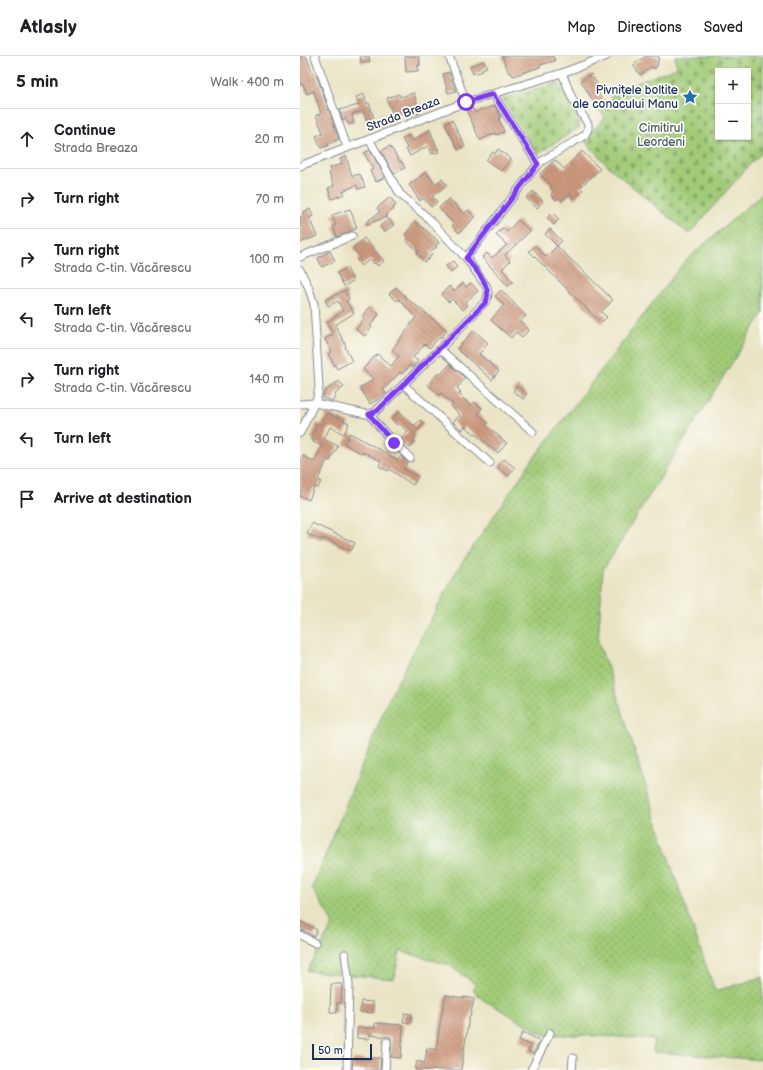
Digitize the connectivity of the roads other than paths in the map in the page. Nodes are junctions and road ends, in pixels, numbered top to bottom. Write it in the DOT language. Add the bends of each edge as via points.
graph roads {
  1 [pos="315,56"];
  2 [pos="449,56"];
  3 [pos="607,56"];
  4 [pos="562,74"];
  5 [pos="493,94"];
  6 [pos="466,102"];
  7 [pos="369,139"];
  8 [pos="347,147"];
  9 [pos="538,164"];
  10 [pos="300,166"];
  11 [pos="352,236"];
  12 [pos="300,257"];
  13 [pos="466,258"];
  14 [pos="300,270"];
  15 [pos="440,349"];
  16 [pos="404,385"];
  17 [pos="315,403"];
  18 [pos="300,404"];
  19 [pos="369,414"];
  20 [pos="533,432"];
  21 [pos="300,433"];
  22 [pos="410,458"];
  23 [pos="490,462"];
  24 [pos="300,935"];
  25 [pos="315,943"];
  26 [pos="345,954"];
  27 [pos="550,1033"];
  28 [pos="387,1042"];
  29 [pos="573,1058"];
  30 [pos="348,1070"];
  31 [pos="385,1070"];
  32 [pos="530,1070"];
  33 [pos="572,1070"];
  1 -- 8 [label="street"];
  2 -- 6 [label="street"];
  3 -- 4 [label="street, Strada Breaza"];
  4 -- 5 [label="street, Strada Breaza"];
  4 -- 9 [label="street" via="572,98 588,124 588,129 585,135"];
  5 -- 6 [label="street, Strada Breaza"];
  5 -- 9 [label="street"];
  6 -- 7 [label="street, Strada Breaza"];
  7 -- 8 [label="street, Strada Breaza"];
  7 -- 13 [label="street" via="400,194 427,217"];
  8 -- 10 [label="street, Strada Breaza"];
  9 -- 13 [label="street"];
  11 -- 12 [label="street"];
  13 -- 15 [label="street" via="486,287 487,300"];
  14 -- 17 [label="street" via="314,304 319,387"];
  15 -- 16 [label="street"];
  15 -- 20 [label="street"];
  16 -- 19 [label="street" via="377,411"];
  16 -- 23 [label="street"];
  17 -- 18 [label="street"];
  17 -- 19 [label="street"];
  17 -- 21 [label="street"];
  19 -- 22 [label="street"];
  24 -- 25 [label="street"];
  26 -- 30 [label="street" via="349,984"];
  27 -- 32 [label="street"];
  28 -- 31 [label="street"];
  29 -- 33 [label="street"];
}
